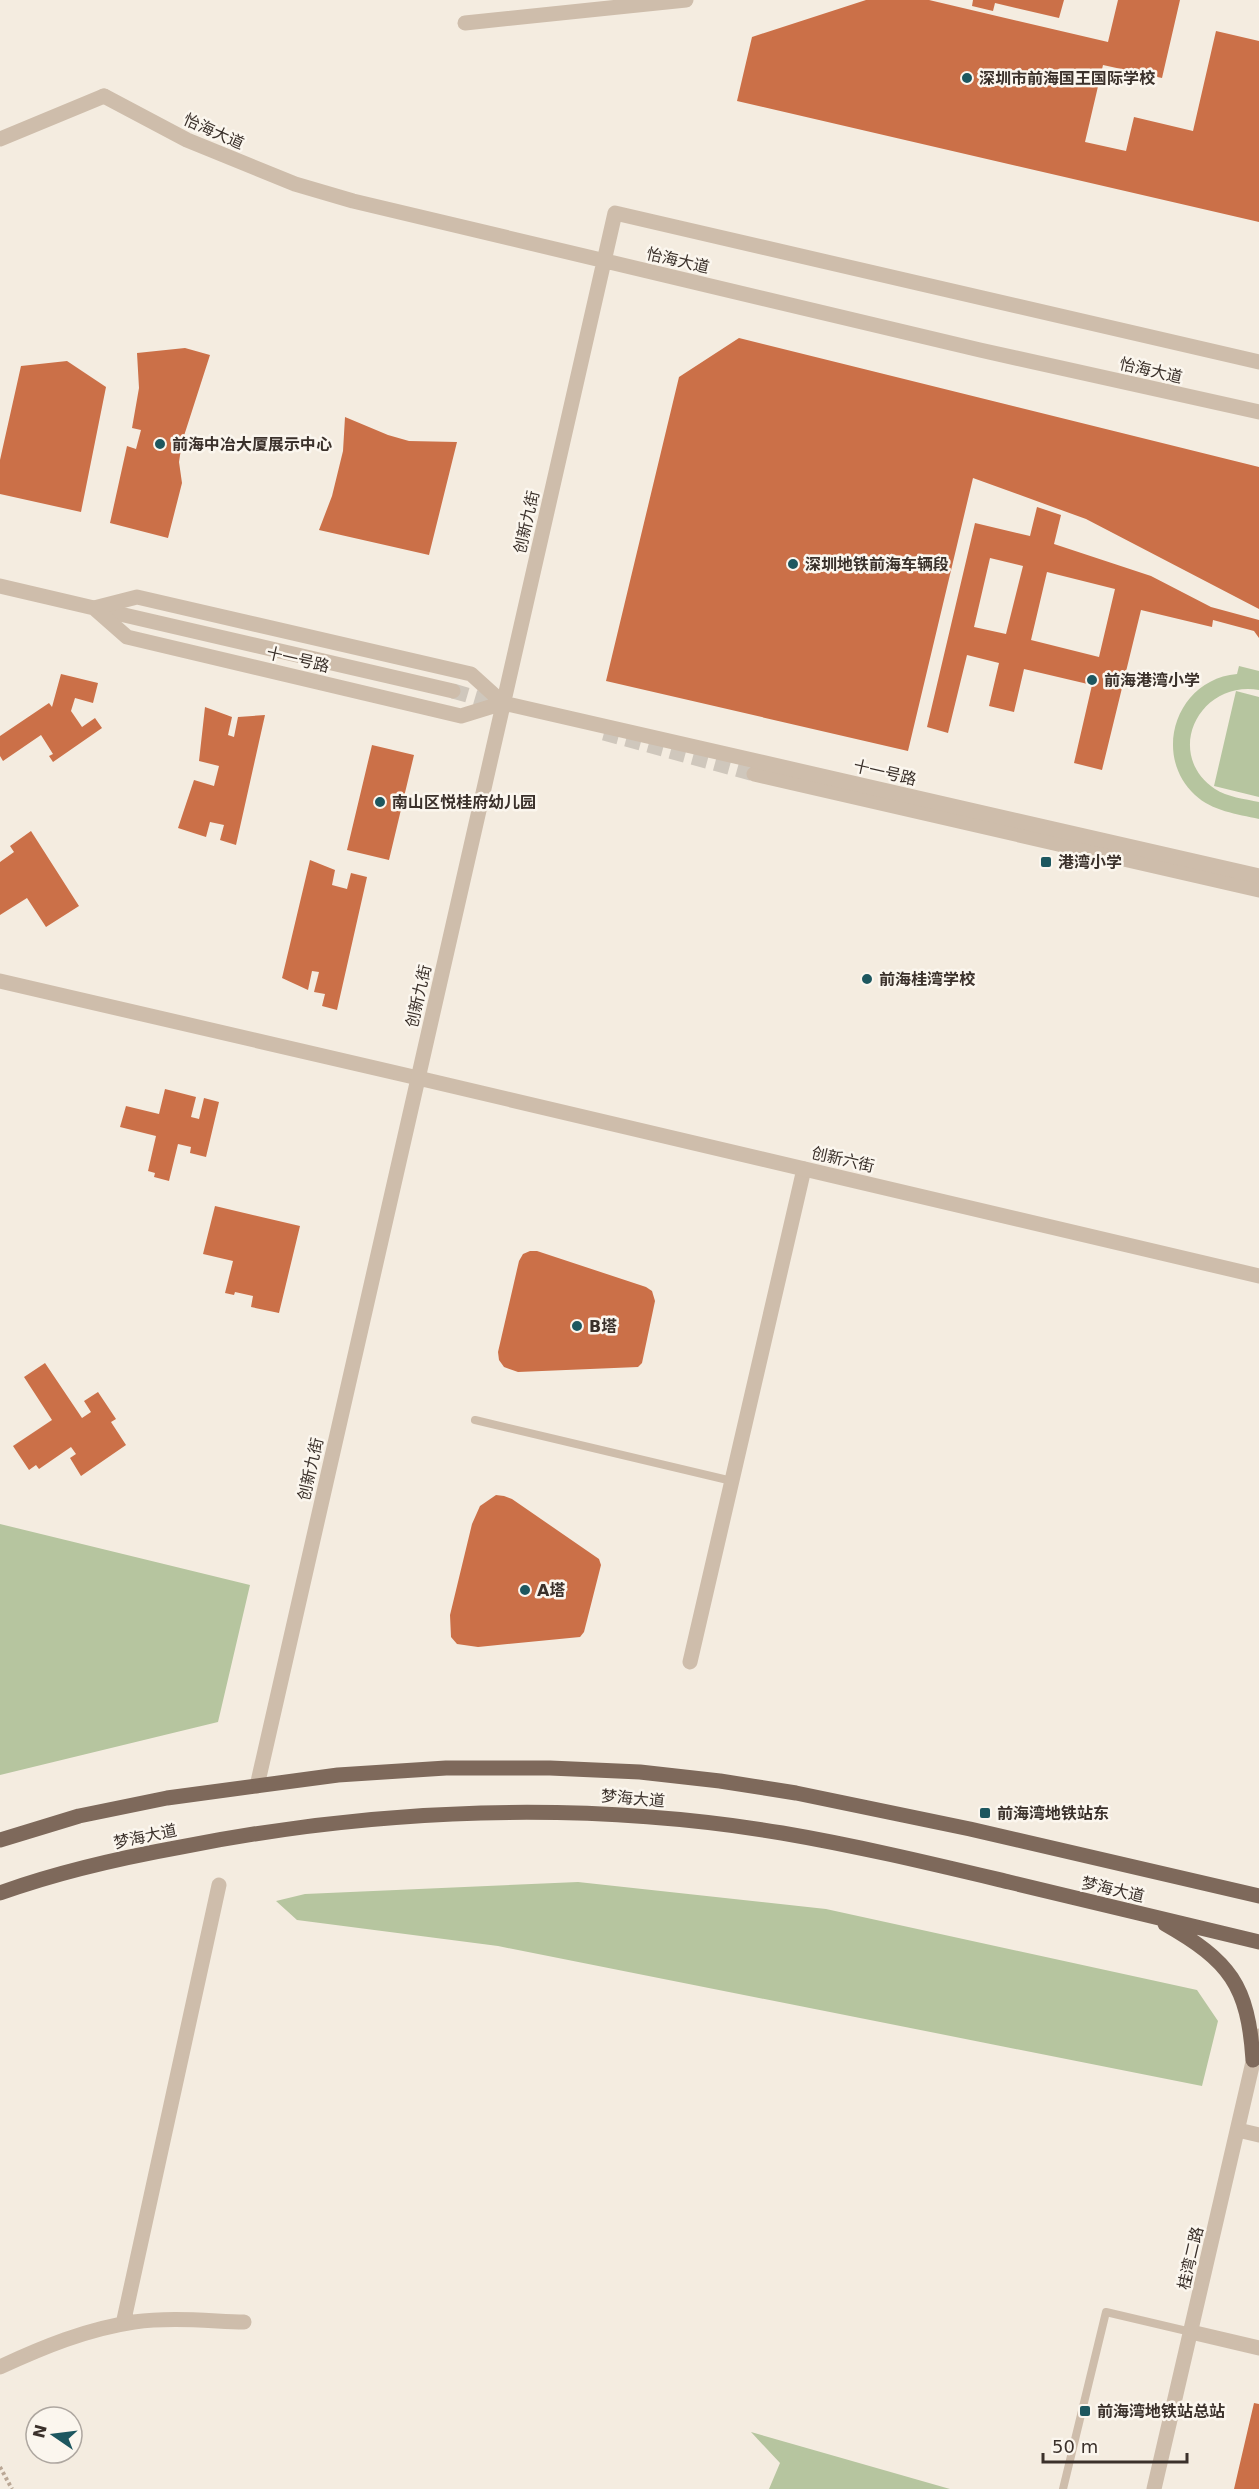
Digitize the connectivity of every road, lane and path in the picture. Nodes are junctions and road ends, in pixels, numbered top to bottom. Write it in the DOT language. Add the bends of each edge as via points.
graph roads {
  1 [pos="686,0"];
  2 [pos="465,23"];
  3 [pos="0,139"];
  4 [pos="615,213"];
  5 [pos="604,261"];
  6 [pos="1259,362"];
  7 [pos="1259,412"];
  8 [pos="0,586"];
  9 [pos="94,608"];
  10 [pos="453,691"];
  11 [pos="504,703"];
  12 [pos="754,774"];
  13 [pos="1259,876"];
  14 [pos="1259,890"];
  15 [pos="0,981"];
  16 [pos="418,1078"];
  17 [pos="804,1169"];
  18 [pos="1259,1276"];
  19 [pos="475,1420"];
  20 [pos="732,1481"];
  21 [pos="690,1662"];
  22 [pos="257,1786"];
  23 [pos="0,1840"];
  24 [pos="219,1886"];
  25 [pos="0,1893"];
  26 [pos="1259,1896"];
  27 [pos="1149,1916"];
  28 [pos="1259,1942"];
  29 [pos="1259,2036"];
  30 [pos="1256,2056"];
  31 [pos="1238,2130"];
  32 [pos="1259,2135"];
  33 [pos="244,2322"];
  34 [pos="123,2324"];
  35 [pos="1191,2332"];
  36 [pos="1259,2348"];
  37 [pos="0,2367"];
  38 [pos="0,2467"];
  39 [pos="12,2489"];
  40 [pos="1063,2489"];
  41 [pos="1154,2489"];
  1 -- 2 [label="street"];
  3 -- 5 [label="street, 怡海大道" via="104,96 187,140 295,184"];
  4 -- 5 [label="street, 创新九街"];
  4 -- 6 [label="street, 怡海大道"];
  5 -- 7 [label="street, 怡海大道"];
  5 -- 11 [label="street, 创新九街"];
  8 -- 9 [label="street, 十一号路"];
  9 -- 10 [label="street"];
  9 -- 11 [label="street, 十一号路" via="137,597 459,671 471,674"];
  9 -- 11 [label="street, 十一号路" via="127,637 461,716"];
  11 -- 13 [label="street, 十一号路"];
  11 -- 16 [label="street, 创新九街"];
  12 -- 14 [label="street"];
  15 -- 16 [label="street, 创新六街"];
  16 -- 17 [label="street, 创新六街"];
  16 -- 22 [label="street, 创新九街"];
  17 -- 18 [label="street, 创新六街"];
  17 -- 20 [label="street"];
  19 -- 20 [label="lane"];
  20 -- 21 [label="street"];
  22 -- 23 [label="main road, 梦海大道" via="167,1798 79,1816"];
  22 -- 26 [label="main road, 梦海大道" via="338,1775 446,1768 550,1767 720,1780 970,1829"];
  24 -- 34 [label="street"];
  25 -- 27 [label="main road, 梦海大道" via="131,1856 246,1834 368,1820 551,1812 620,1814 779,1833 867,1849"];
  27 -- 28 [label="main road, 梦海大道"];
  27 -- 30 [label="main road" via="1220,1961 1246,2006"];
  29 -- 30 [label="street, 桂湾二路"];
  30 -- 31 [label="street, 桂湾二路"];
  31 -- 32 [label="street"];
  31 -- 35 [label="street, 桂湾二路"];
  33 -- 34 [label="street" via="181,2320"];
  34 -- 37 [label="street" via="58,2342"];
  35 -- 36 [label="street"];
  35 -- 40 [label="lane" via="1106,2312"];
  35 -- 41 [label="street, 桂湾二路"];
  38 -- 39 [label="path"];
}
